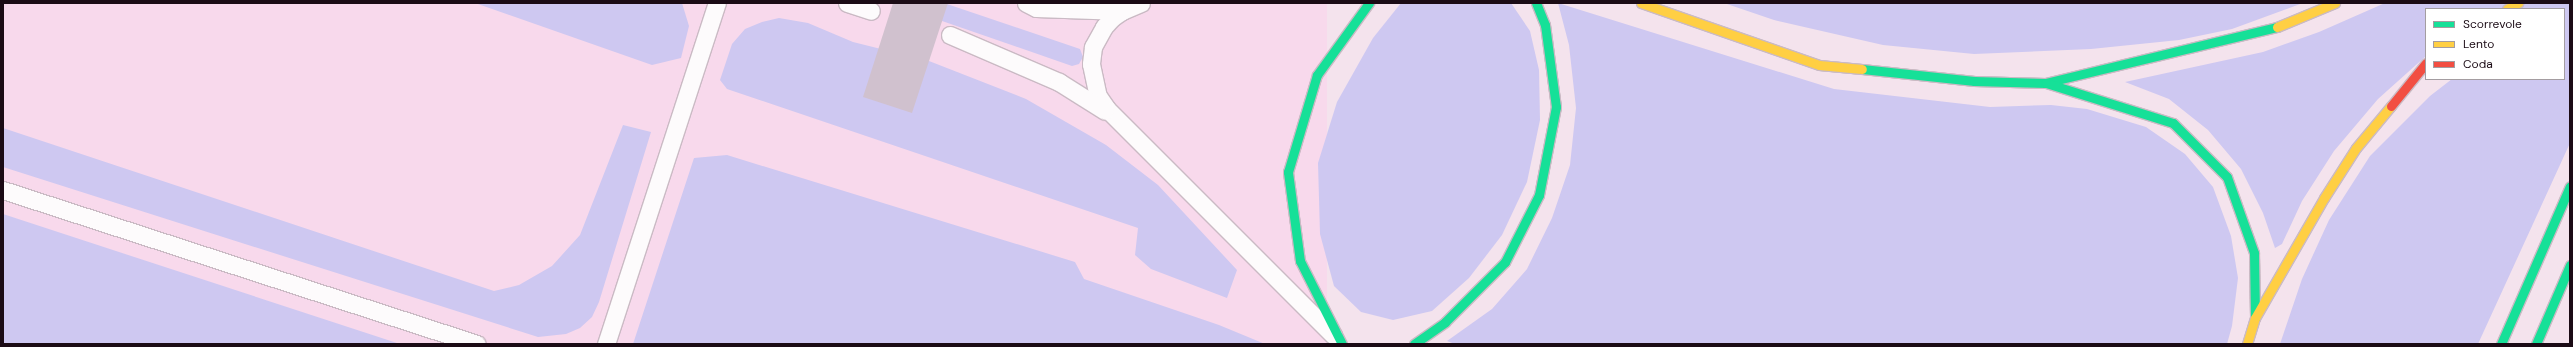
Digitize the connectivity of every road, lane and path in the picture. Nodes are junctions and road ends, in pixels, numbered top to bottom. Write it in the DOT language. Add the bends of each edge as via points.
graph roads {
  1 [pos="717,3"];
  2 [pos="847,3"];
  3 [pos="1026,3"];
  4 [pos="1142,3"];
  5 [pos="1369,3"];
  6 [pos="1536,3"];
  7 [pos="1641,3"];
  8 [pos="2334,3"];
  9 [pos="2518,3"];
  10 [pos="2509,8"];
  11 [pos="871,10"];
  12 [pos="1122,11"];
  13 [pos="950,35"];
  14 [pos="2424,65"];
  15 [pos="2045,83"];
  16 [pos="1116,118"];
  17 [pos="2570,186"];
  18 [pos="3,190"];
  19 [pos="2570,265"];
  20 [pos="2255,318"];
  21 [pos="477,344"];
  22 [pos="606,344"];
  23 [pos="1342,344"];
  24 [pos="1414,344"];
  25 [pos="2247,344"];
  26 [pos="2501,344"];
  27 [pos="2536,344"];
  1 -- 22 [label="lane"];
  2 -- 11 [label="lane"];
  3 -- 12 [label="lane" via="1036,8"];
  4 -- 12 [label="lane"];
  5 -- 23 [label="main road" via="1317,75 1288,172 1300,261"];
  6 -- 24 [label="main road" via="1545,25 1556,107 1539,195 1505,262 1445,322"];
  7 -- 15 [label="main road" via="1820,65 1974,81"];
  8 -- 15 [label="main road" via="2288,24"];
  9 -- 10 [label="main road"];
  12 -- 16 [label="lane" via="1104,27 1094,47 1091,64 1098,96"];
  13 -- 16 [label="lane" via="1059,82"];
  14 -- 20 [label="main road" via="2356,148"];
  15 -- 20 [label="main road" via="2173,123 2227,177 2254,253"];
  16 -- 23 [label="lane"];
  17 -- 26 [label="main road"];
  18 -- 21 [label="lane"];
  19 -- 27 [label="main road"];
  20 -- 25 [label="main road"];
}
